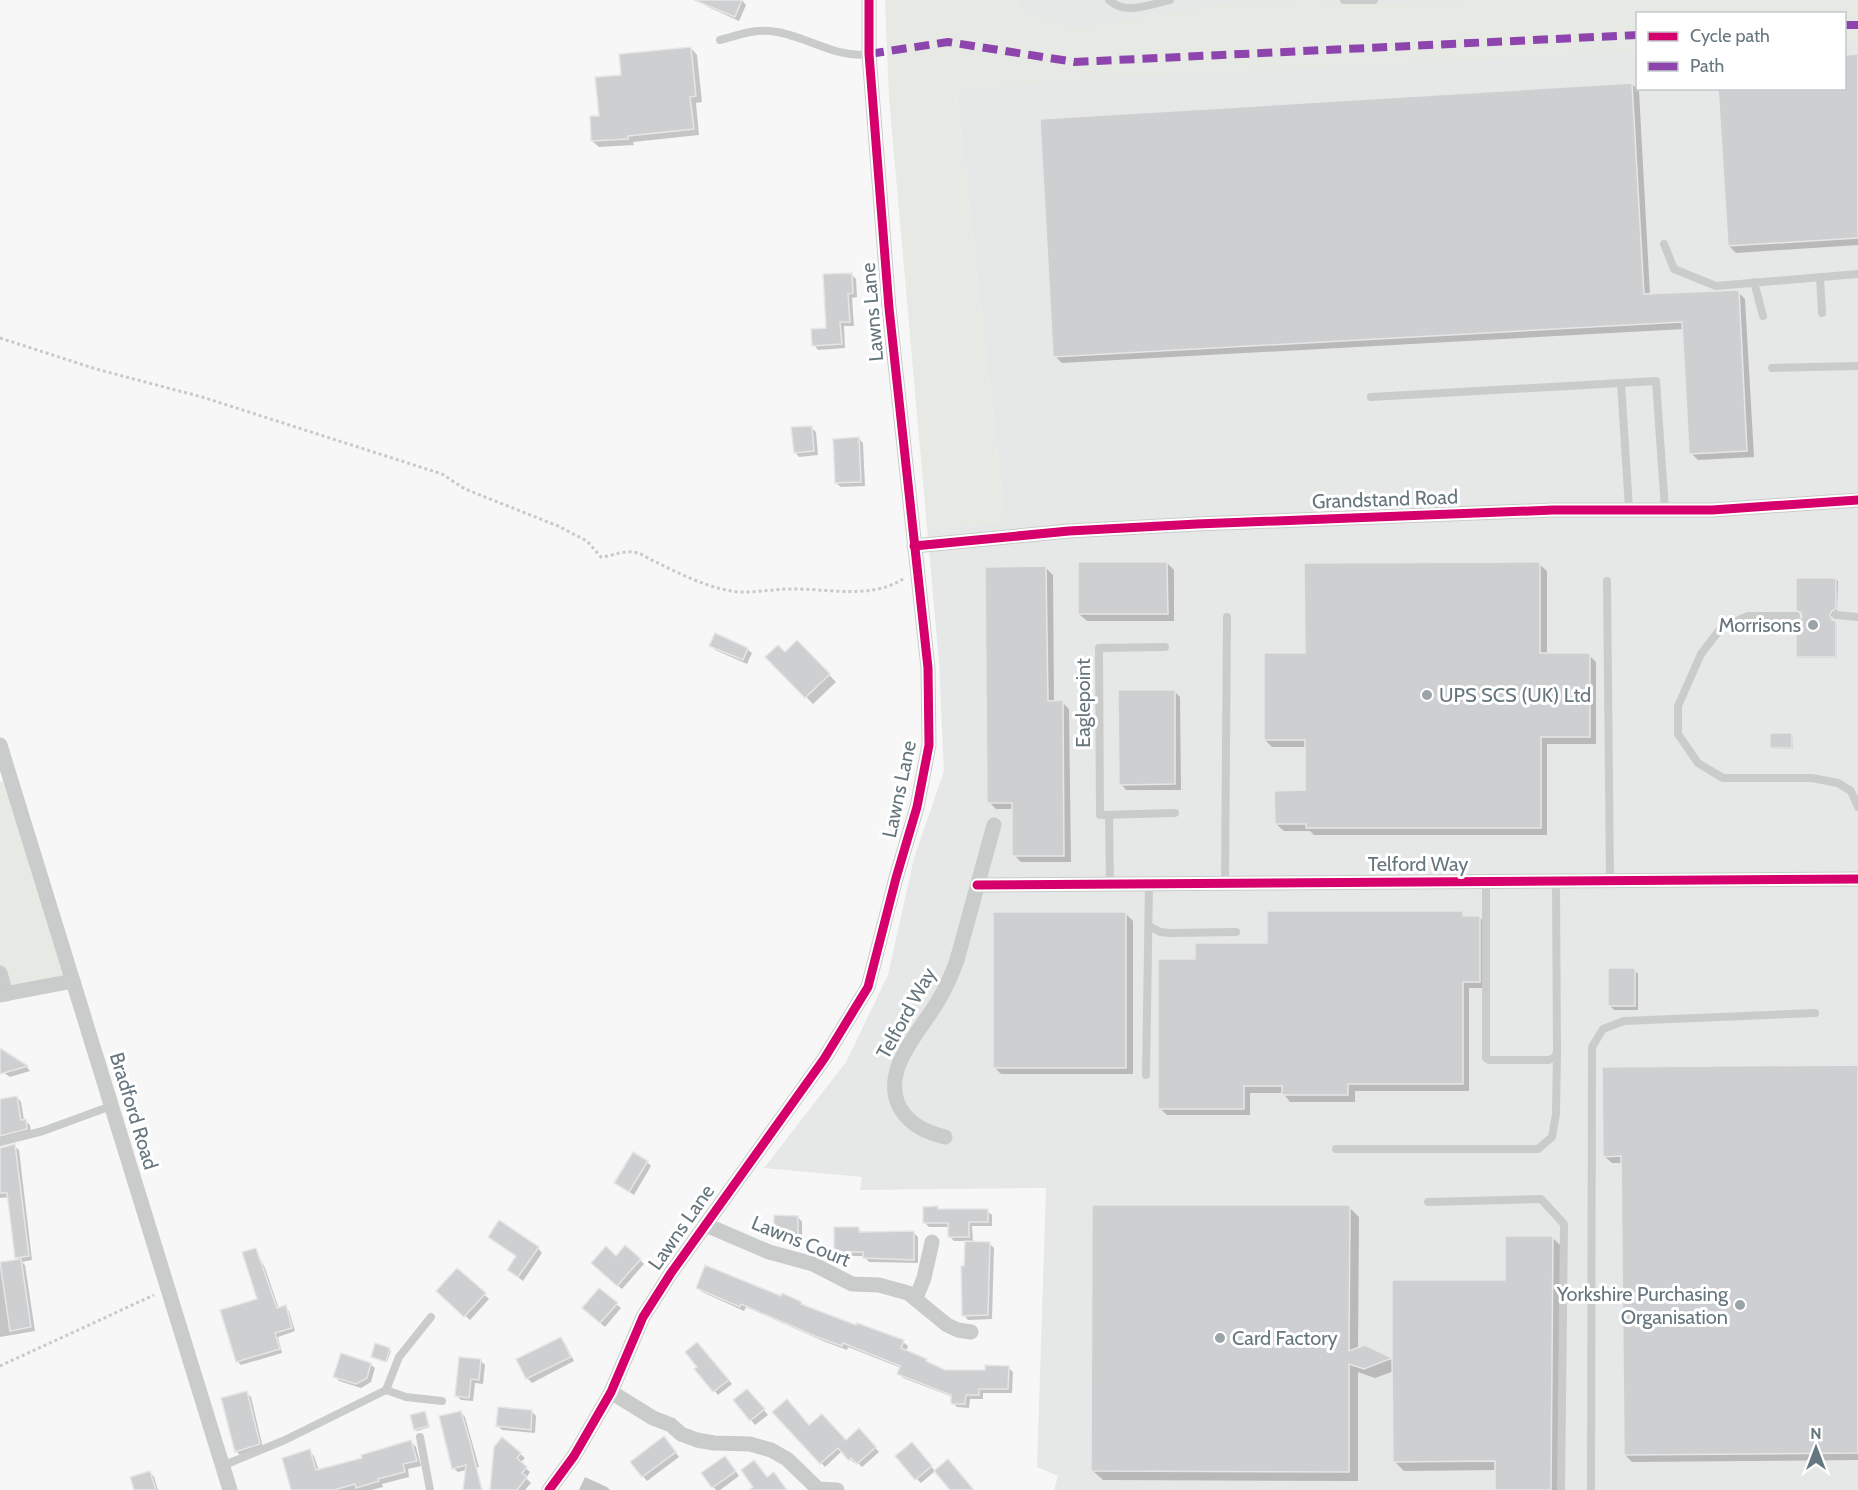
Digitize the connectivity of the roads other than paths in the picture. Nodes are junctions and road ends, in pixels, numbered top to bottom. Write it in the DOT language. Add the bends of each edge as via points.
graph roads {
  1 [pos="869,0"];
  2 [pos="1109,0"];
  3 [pos="1170,0"];
  4 [pos="1344,0"];
  5 [pos="1374,0"];
  6 [pos="720,40"];
  7 [pos="869,54"];
  8 [pos="1664,244"];
  9 [pos="1858,274"];
  10 [pos="1820,277"];
  11 [pos="1754,282"];
  12 [pos="1822,313"];
  13 [pos="1763,316"];
  14 [pos="1858,366"];
  15 [pos="1772,368"];
  16 [pos="1621,383"];
  17 [pos="1371,397"];
  18 [pos="1858,500"];
  19 [pos="1629,509"];
  20 [pos="1665,510"];
  21 [pos="914,546"];
  22 [pos="1607,581"];
  23 [pos="1836,615"];
  24 [pos="1227,616"];
  25 [pos="1796,616"];
  26 [pos="1858,617"];
  27 [pos="1165,647"];
  28 [pos="0,745"];
  29 [pos="5,780"];
  30 [pos="1858,807"];
  31 [pos="1175,813"];
  32 [pos="1109,815"];
  33 [pos="994,825"];
  34 [pos="1858,879"];
  35 [pos="1610,881"];
  36 [pos="1486,882"];
  37 [pos="1556,882"];
  38 [pos="1149,884"];
  39 [pos="1226,884"];
  40 [pos="978,885"];
  41 [pos="1110,885"];
  42 [pos="1149,926"];
  43 [pos="1236,932"];
  44 [pos="0,974"];
  45 [pos="73,981"];
  46 [pos="3,994"];
  47 [pos="1815,1013"];
  48 [pos="1557,1052"];
  49 [pos="1146,1076"];
  50 [pos="111,1106"];
  51 [pos="945,1137"];
  52 [pos="0,1142"];
  53 [pos="1336,1149"];
  54 [pos="1428,1202"];
  55 [pos="706,1225"];
  56 [pos="932,1242"];
  57 [pos="916,1298"];
  58 [pos="431,1317"];
  59 [pos="971,1332"];
  60 [pos="386,1390"];
  61 [pos="611,1392"];
  62 [pos="442,1401"];
  63 [pos="420,1437"];
  64 [pos="222,1466"];
  65 [pos="818,1489"];
  66 [pos="230,1490"];
  67 [pos="430,1490"];
  68 [pos="549,1490"];
  69 [pos="837,1490"];
  70 [pos="1561,1490"];
  71 [pos="1591,1490"];
  1 -- 7 [label="street, Lawns Lane"];
  2 -- 3 [label="lane" via="1114,6 1128,9"];
  4 -- 5 [label="lane"];
  6 -- 7 [label="lane" via="768,30 832,51 856,56"];
  7 -- 21 [label="street, Lawns Lane" via="889,309"];
  8 -- 11 [label="lane" via="1674,269 1694,278 1716,286"];
  9 -- 10 [label="lane"];
  10 -- 11 [label="lane"];
  10 -- 12 [label="lane"];
  11 -- 13 [label="lane"];
  14 -- 15 [label="lane"];
  16 -- 17 [label="lane"];
  16 -- 19 [label="lane"];
  16 -- 20 [label="lane" via="1656,381"];
  18 -- 20 [label="street, Grandstand Road"];
  19 -- 20 [label="street, Grandstand Road"];
  19 -- 21 [label="street, Grandstand Road" via="1197,524"];
  21 -- 55 [label="street, Lawns Lane" via="928,668 929,745 917,807 868,987 824,1059"];
  22 -- 35 [label="lane"];
  23 -- 26 [label="lane"];
  24 -- 39 [label="lane"];
  25 -- 30 [label="lane" via="1748,616 1721,628 1701,654 1678,706 1678,734 1698,763 1723,778 1812,778 1838,783 1851,791"];
  27 -- 32 [label="lane, Eaglepoint" via="1099,648 1100,815"];
  28 -- 29 [label="street, Bradford Road"];
  29 -- 45 [label="street, Bradford Road"];
  31 -- 32 [label="lane"];
  32 -- 41 [label="lane, Eaglepoint"];
  33 -- 40 [label="street, Telford Way"];
  34 -- 35 [label="street, Telford Way"];
  35 -- 37 [label="street, Telford Way"];
  36 -- 37 [label="street, Telford Way"];
  36 -- 39 [label="street, Telford Way"];
  36 -- 48 [label="lane" via="1486,1058 1549,1060"];
  37 -- 48 [label="lane"];
  38 -- 39 [label="street, Telford Way"];
  38 -- 41 [label="street, Telford Way"];
  38 -- 42 [label="lane"];
  40 -- 41 [label="street, Telford Way"];
  40 -- 51 [label="street, Telford Way" via="950,980 904,1054 893,1085 904,1114 927,1132"];
  42 -- 43 [label="lane" via="1170,933"];
  42 -- 49 [label="lane"];
  44 -- 46 [label="street"];
  45 -- 46 [label="street"];
  45 -- 50 [label="street, Bradford Road"];
  47 -- 71 [label="lane" via="1624,1021 1604,1029 1592,1047"];
  48 -- 53 [label="lane" via="1552,1137 1538,1149"];
  50 -- 52 [label="lane"];
  50 -- 64 [label="street, Bradford Road"];
  54 -- 70 [label="lane" via="1541,1199 1564,1224"];
  55 -- 57 [label="street, Lawns Court" via="769,1252 813,1264 852,1284 895,1288"];
  55 -- 61 [label="street, Lawns Lane" via="643,1317"];
  56 -- 57 [label="street"];
  57 -- 59 [label="street, Lawns Court" via="947,1325"];
  58 -- 60 [label="lane" via="399,1358"];
  60 -- 62 [label="lane" via="406,1397"];
  60 -- 64 [label="lane"];
  61 -- 65 [label="street" via="681,1434 714,1443 771,1449"];
  61 -- 68 [label="street, Lawns Lane"];
  63 -- 67 [label="lane"];
  64 -- 66 [label="street, Bradford Road"];
  65 -- 69 [label="street"];
}
